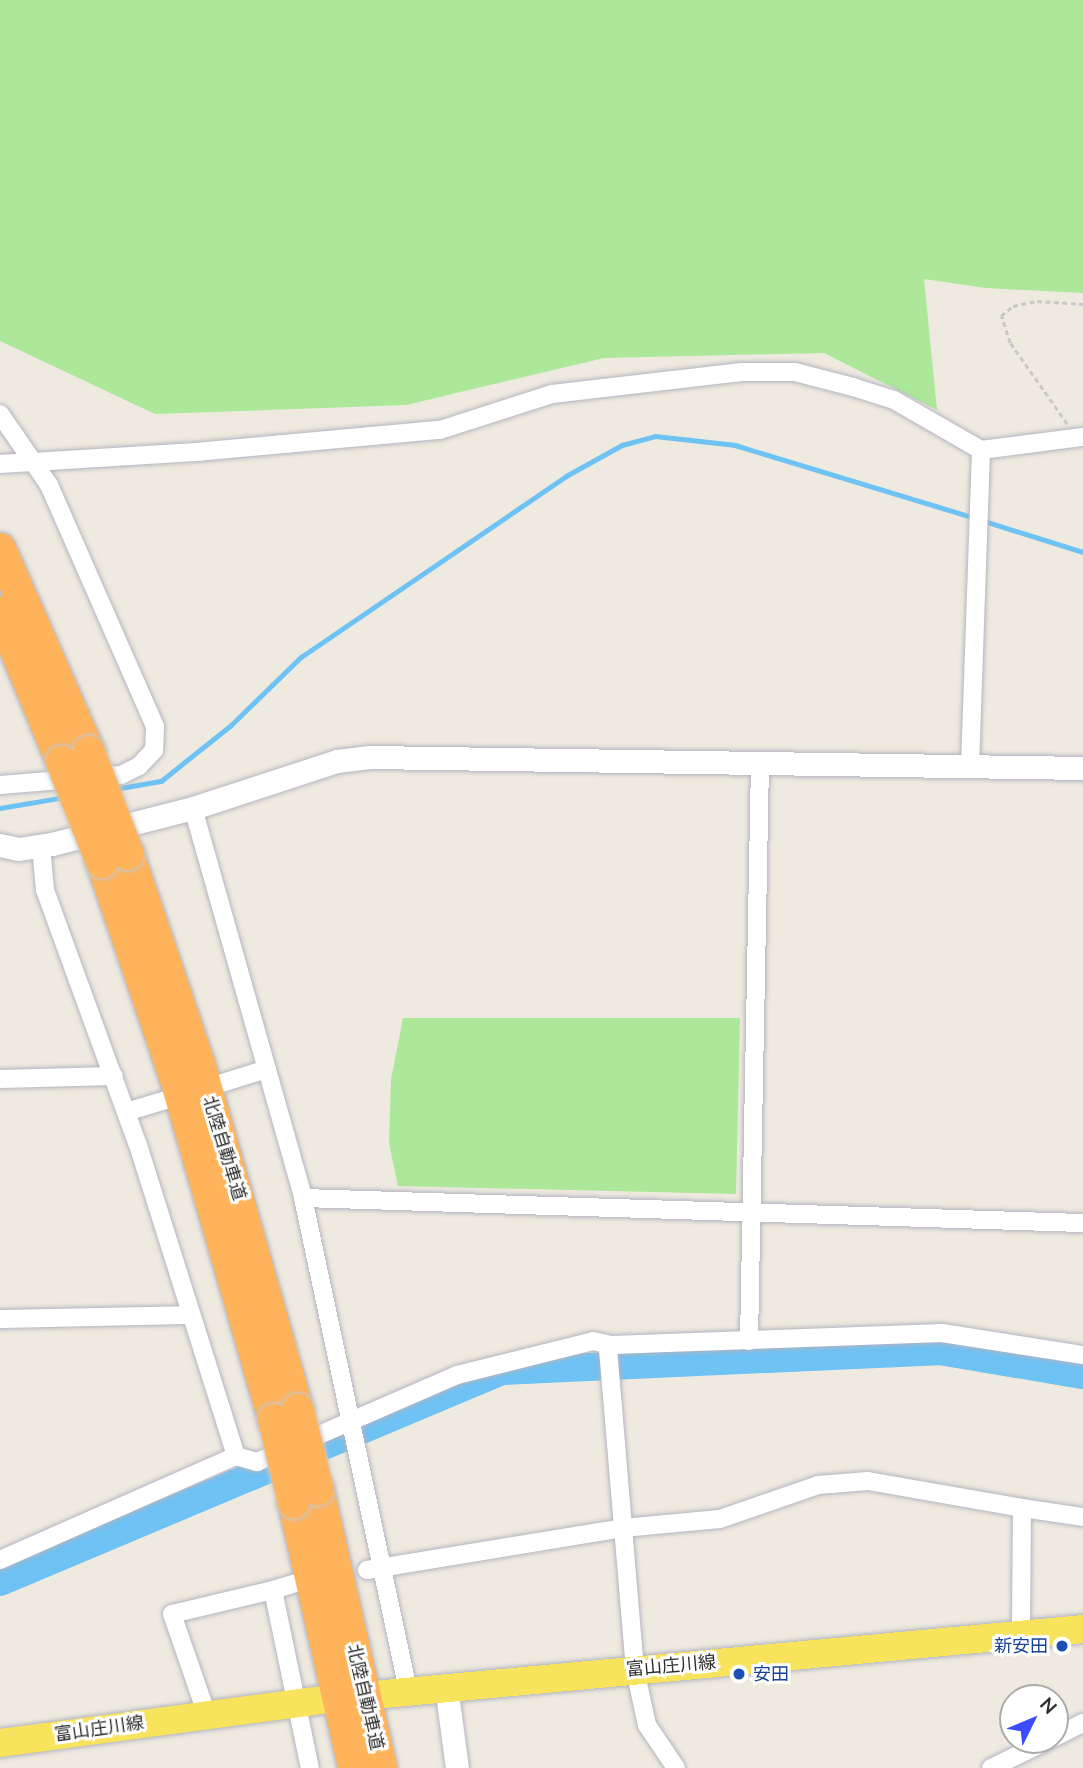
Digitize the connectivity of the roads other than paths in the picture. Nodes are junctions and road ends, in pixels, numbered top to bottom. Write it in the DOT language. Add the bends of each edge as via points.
graph roads {
  1 [pos="0,414"];
  2 [pos="1081,439"];
  3 [pos="981,450"];
  4 [pos="17,463"];
  5 [pos="0,549"];
  6 [pos="0,612"];
  7 [pos="76,757"];
  8 [pos="760,762"];
  9 [pos="970,766"];
  10 [pos="1083,768"];
  11 [pos="0,784"];
  12 [pos="193,808"];
  13 [pos="0,845"];
  14 [pos="41,846"];
  15 [pos="267,1069"];
  16 [pos="114,1076"];
  17 [pos="0,1079"];
  18 [pos="222,1083"];
  19 [pos="166,1100"];
  20 [pos="126,1112"];
  21 [pos="303,1198"];
  22 [pos="752,1210"];
  23 [pos="1083,1223"];
  24 [pos="188,1315"];
  25 [pos="0,1319"];
  26 [pos="749,1341"];
  27 [pos="610,1348"];
  28 [pos="1083,1355"];
  29 [pos="353,1420"];
  30 [pos="236,1456"];
  31 [pos="306,1497"];
  32 [pos="1021,1508"];
  33 [pos="1083,1517"];
  34 [pos="624,1528"];
  35 [pos="0,1560"];
  36 [pos="375,1569"];
  37 [pos="296,1583"];
  38 [pos="273,1590"];
  39 [pos="1083,1629"];
  40 [pos="1021,1635"];
  41 [pos="635,1670"];
  42 [pos="446,1686"];
  43 [pos="396,1692"];
  44 [pos="309,1701"];
  45 [pos="206,1715"];
  46 [pos="0,1743"];
  47 [pos="1020,1754"];
  48 [pos="310,1768"];
  49 [pos="354,1768"];
  50 [pos="381,1768"];
  51 [pos="457,1768"];
  52 [pos="676,1768"];
  53 [pos="991,1768"];
  1 -- 4 [label="street"];
  2 -- 3 [label="street"];
  3 -- 4 [label="street" via="894,400 795,372 742,372 552,394 440,430"];
  3 -- 9 [label="street"];
  4 -- 11 [label="street" via="155,727 154,750 139,766 121,775"];
  5 -- 7 [label="highway, 北陸自動車道"];
  6 -- 7 [label="highway, 北陸自動車道"];
  7 -- 31 [label="highway, 北陸自動車道, bridge" via="200,1067"];
  8 -- 9 [label="street"];
  8 -- 12 [label="street" via="370,757 337,761"];
  8 -- 22 [label="street"];
  9 -- 10 [label="street"];
  12 -- 14 [label="street"];
  12 -- 15 [label="street"];
  13 -- 14 [label="street"];
  14 -- 16 [label="street" via="45,890"];
  15 -- 18 [label="street"];
  15 -- 21 [label="street"];
  16 -- 17 [label="street"];
  16 -- 20 [label="street"];
  19 -- 20 [label="street"];
  20 -- 24 [label="street"];
  21 -- 22 [label="street"];
  21 -- 29 [label="street"];
  22 -- 23 [label="street"];
  22 -- 26 [label="street"];
  24 -- 25 [label="street"];
  24 -- 30 [label="street"];
  26 -- 27 [label="street"];
  26 -- 28 [label="street" via="942,1333"];
  27 -- 29 [label="street" via="593,1341 509,1359"];
  27 -- 34 [label="street"];
  29 -- 30 [label="street" via="257,1462"];
  29 -- 36 [label="street"];
  30 -- 35 [label="street"];
  31 -- 49 [label="highway, 北陸自動車道"];
  31 -- 50 [label="highway, 北陸自動車道"];
  32 -- 33 [label="street"];
  32 -- 34 [label="street" via="868,1481 818,1485 720,1519"];
  32 -- 40 [label="street"];
  34 -- 36 [label="street"];
  34 -- 41 [label="street"];
  36 -- 43 [label="street"];
  37 -- 38 [label="street"];
  38 -- 44 [label="street"];
  38 -- 45 [label="street" via="172,1614"];
  39 -- 40 [label="main road, 富山庄川線"];
  40 -- 41 [label="main road, 富山庄川線"];
  41 -- 42 [label="main road, 富山庄川線"];
  41 -- 52 [label="street" via="647,1725"];
  42 -- 43 [label="main road, 富山庄川線"];
  42 -- 51 [label="street"];
  44 -- 45 [label="main road, 富山庄川線"];
  44 -- 48 [label="street"];
  45 -- 46 [label="main road, 富山庄川線"];
  47 -- 53 [label="street"];
}
